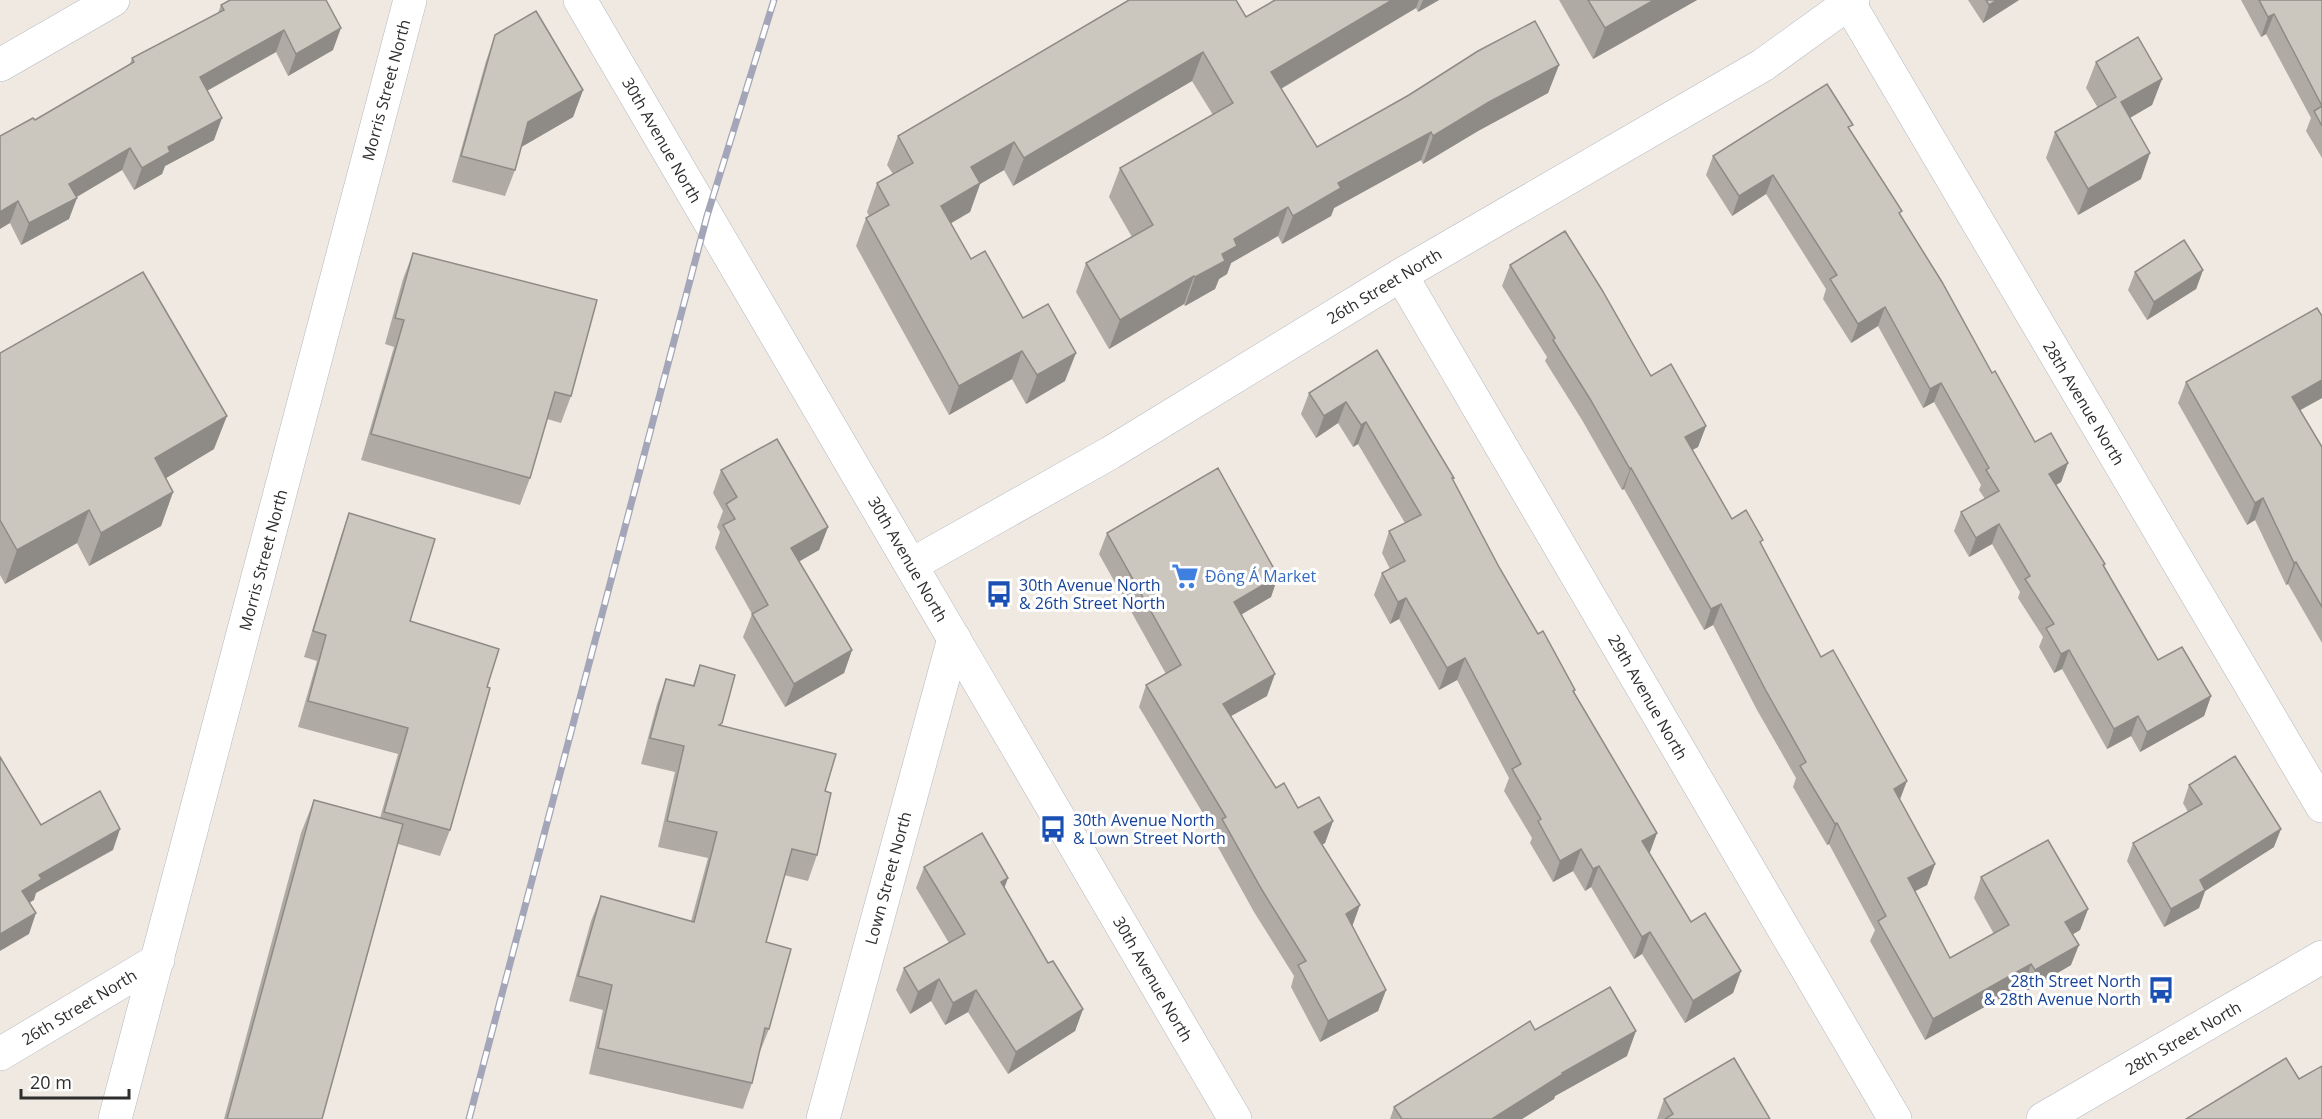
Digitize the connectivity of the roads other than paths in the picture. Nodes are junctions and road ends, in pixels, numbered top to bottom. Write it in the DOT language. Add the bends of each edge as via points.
graph roads {
  1 [pos="113,0"];
  2 [pos="410,0"];
  3 [pos="580,0"];
  4 [pos="1850,1"];
  5 [pos="0,65"];
  6 [pos="1401,275"];
  7 [pos="911,566"];
  8 [pos="954,638"];
  9 [pos="2322,806"];
  10 [pos="2322,957"];
  11 [pos="158,960"];
  12 [pos="0,1054"];
  13 [pos="115,1119"];
  14 [pos="823,1119"];
  15 [pos="1235,1119"];
  16 [pos="1895,1119"];
  17 [pos="2043,1119"];
  1 -- 5 [label="street"];
  2 -- 11 [label="street, Morris Street North"];
  3 -- 7 [label="street, 30th Avenue North"];
  4 -- 6 [label="street, 26th Street North" via="1763,65"];
  4 -- 9 [label="street, 28th Avenue North"];
  6 -- 7 [label="street, 26th Street North" via="1110,453"];
  6 -- 16 [label="street, 29th Avenue North"];
  7 -- 8 [label="street, 30th Avenue North"];
  8 -- 14 [label="street, Lown Street North"];
  8 -- 15 [label="street, 30th Avenue North"];
  10 -- 17 [label="street, 28th Street North"];
  11 -- 12 [label="street, 26th Street North"];
  11 -- 13 [label="street, Morris Street North"];
}
